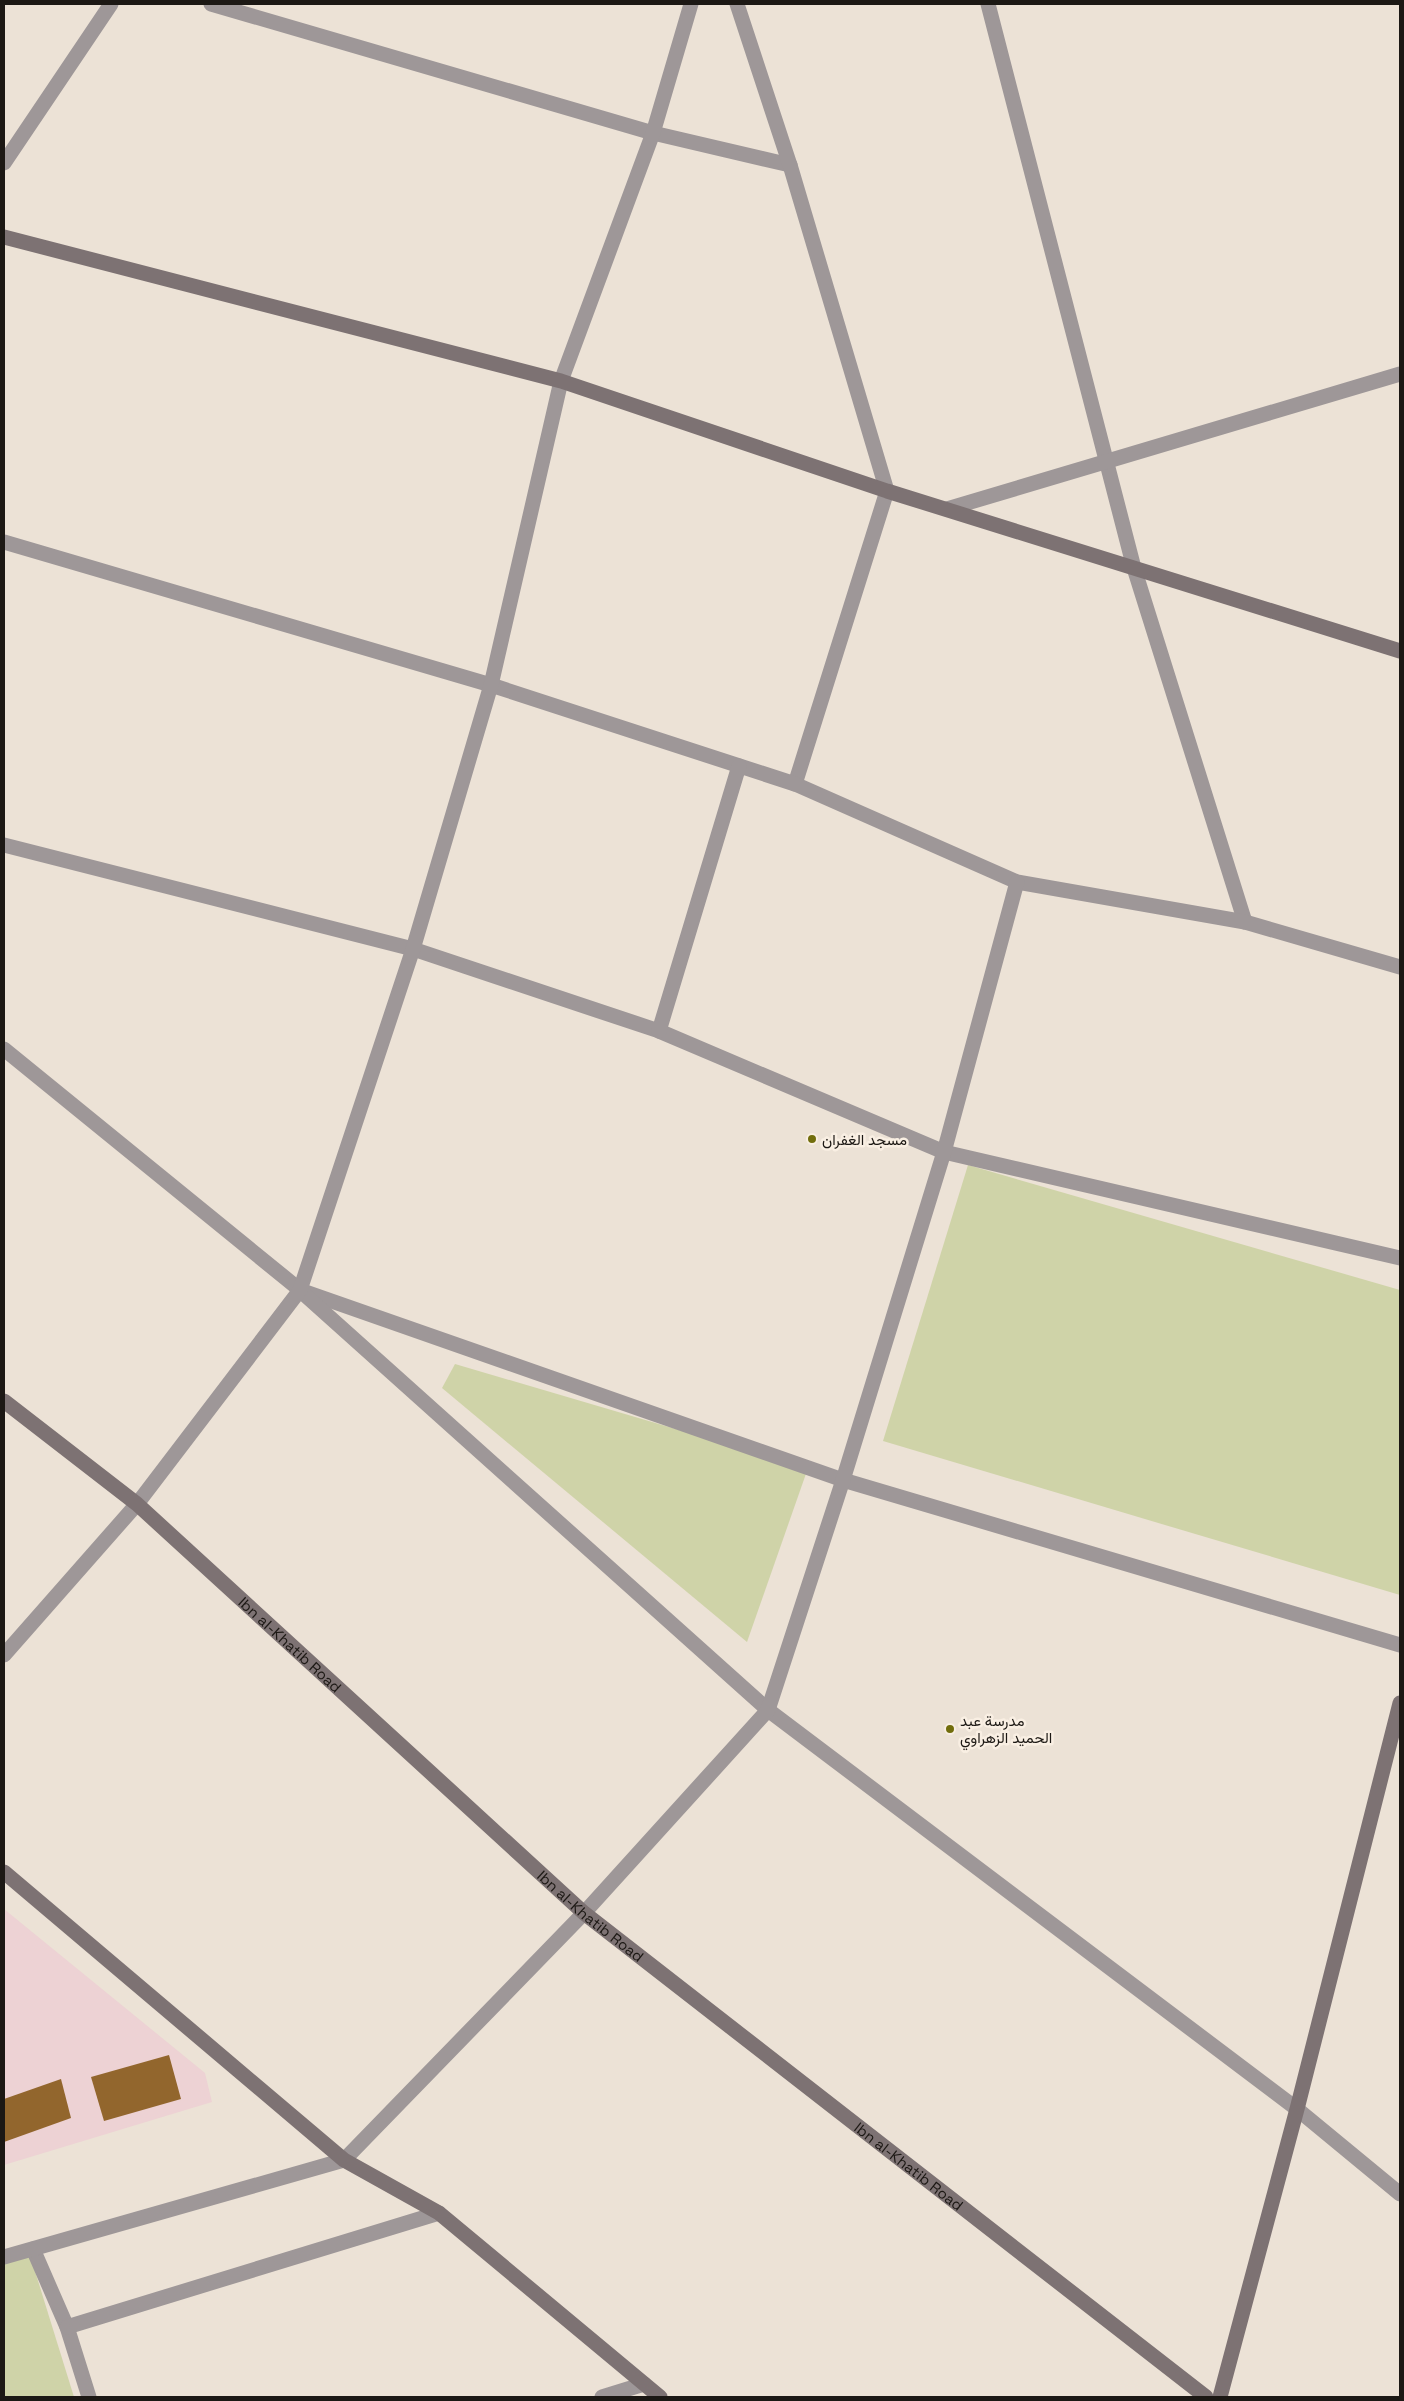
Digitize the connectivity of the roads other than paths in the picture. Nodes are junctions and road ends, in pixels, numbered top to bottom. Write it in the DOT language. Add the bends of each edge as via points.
graph roads {
  1 [pos="111,4"];
  2 [pos="212,4"];
  3 [pos="691,4"];
  4 [pos="737,4"];
  5 [pos="988,4"];
  6 [pos="653,133"];
  7 [pos="4,163"];
  8 [pos="790,165"];
  9 [pos="4,237"];
  10 [pos="1400,374"];
  11 [pos="561,381"];
  12 [pos="1106,462"];
  13 [pos="887,490"];
  14 [pos="947,509"];
  15 [pos="4,542"];
  16 [pos="1134,568"];
  17 [pos="1400,651"];
  18 [pos="491,685"];
  19 [pos="739,766"];
  20 [pos="795,784"];
  21 [pos="4,845"];
  22 [pos="1017,882"];
  23 [pos="1245,922"];
  24 [pos="413,949"];
  25 [pos="1400,967"];
  26 [pos="659,1031"];
  27 [pos="4,1049"];
  28 [pos="944,1152"];
  29 [pos="1400,1258"];
  30 [pos="300,1290"];
  31 [pos="4,1401"];
  32 [pos="844,1480"];
  33 [pos="136,1504"];
  34 [pos="1400,1645"];
  35 [pos="4,1654"];
  36 [pos="1400,1708"];
  37 [pos="768,1710"];
  38 [pos="4,1872"];
  39 [pos="584,1913"];
  40 [pos="1297,2109"];
  41 [pos="344,2160"];
  42 [pos="1400,2194"];
  43 [pos="439,2213"];
  44 [pos="32,2249"];
  45 [pos="4,2257"];
  46 [pos="67,2327"];
  47 [pos="644,2384"];
  48 [pos="89,2397"];
  49 [pos="602,2397"];
  50 [pos="660,2397"];
  51 [pos="1206,2397"];
  52 [pos="1220,2397"];
  1 -- 7 [label="street"];
  2 -- 6 [label="street"];
  3 -- 6 [label="street"];
  4 -- 8 [label="street"];
  5 -- 12 [label="street"];
  6 -- 8 [label="street"];
  6 -- 11 [label="street"];
  8 -- 13 [label="street"];
  9 -- 11 [label="street"];
  10 -- 12 [label="street"];
  11 -- 13 [label="street"];
  11 -- 18 [label="street"];
  12 -- 14 [label="street"];
  12 -- 16 [label="street"];
  13 -- 14 [label="street"];
  13 -- 20 [label="street"];
  14 -- 16 [label="street"];
  15 -- 18 [label="street"];
  16 -- 17 [label="street"];
  16 -- 23 [label="street"];
  18 -- 19 [label="street"];
  18 -- 24 [label="street"];
  19 -- 20 [label="street"];
  19 -- 26 [label="street"];
  20 -- 22 [label="street"];
  21 -- 24 [label="street"];
  22 -- 23 [label="street"];
  22 -- 28 [label="street"];
  23 -- 25 [label="street"];
  24 -- 26 [label="street"];
  24 -- 30 [label="street"];
  26 -- 28 [label="street"];
  27 -- 30 [label="street"];
  28 -- 29 [label="street"];
  28 -- 32 [label="street"];
  30 -- 32 [label="street"];
  30 -- 33 [label="street"];
  30 -- 37 [label="street"];
  31 -- 33 [label="street, Ibn al-Khatib Road"];
  32 -- 34 [label="street"];
  32 -- 37 [label="street"];
  33 -- 35 [label="street"];
  33 -- 39 [label="street, Ibn al-Khatib Road"];
  36 -- 40 [label="street"];
  37 -- 39 [label="street"];
  37 -- 40 [label="street"];
  38 -- 41 [label="street"];
  39 -- 41 [label="street"];
  39 -- 51 [label="street, Ibn al-Khatib Road"];
  40 -- 42 [label="street"];
  40 -- 52 [label="street"];
  41 -- 43 [label="street"];
  41 -- 44 [label="street"];
  43 -- 46 [label="street"];
  43 -- 47 [label="street"];
  44 -- 45 [label="street"];
  44 -- 46 [label="street"];
  46 -- 48 [label="street"];
  47 -- 49 [label="street"];
  47 -- 50 [label="street"];
}
